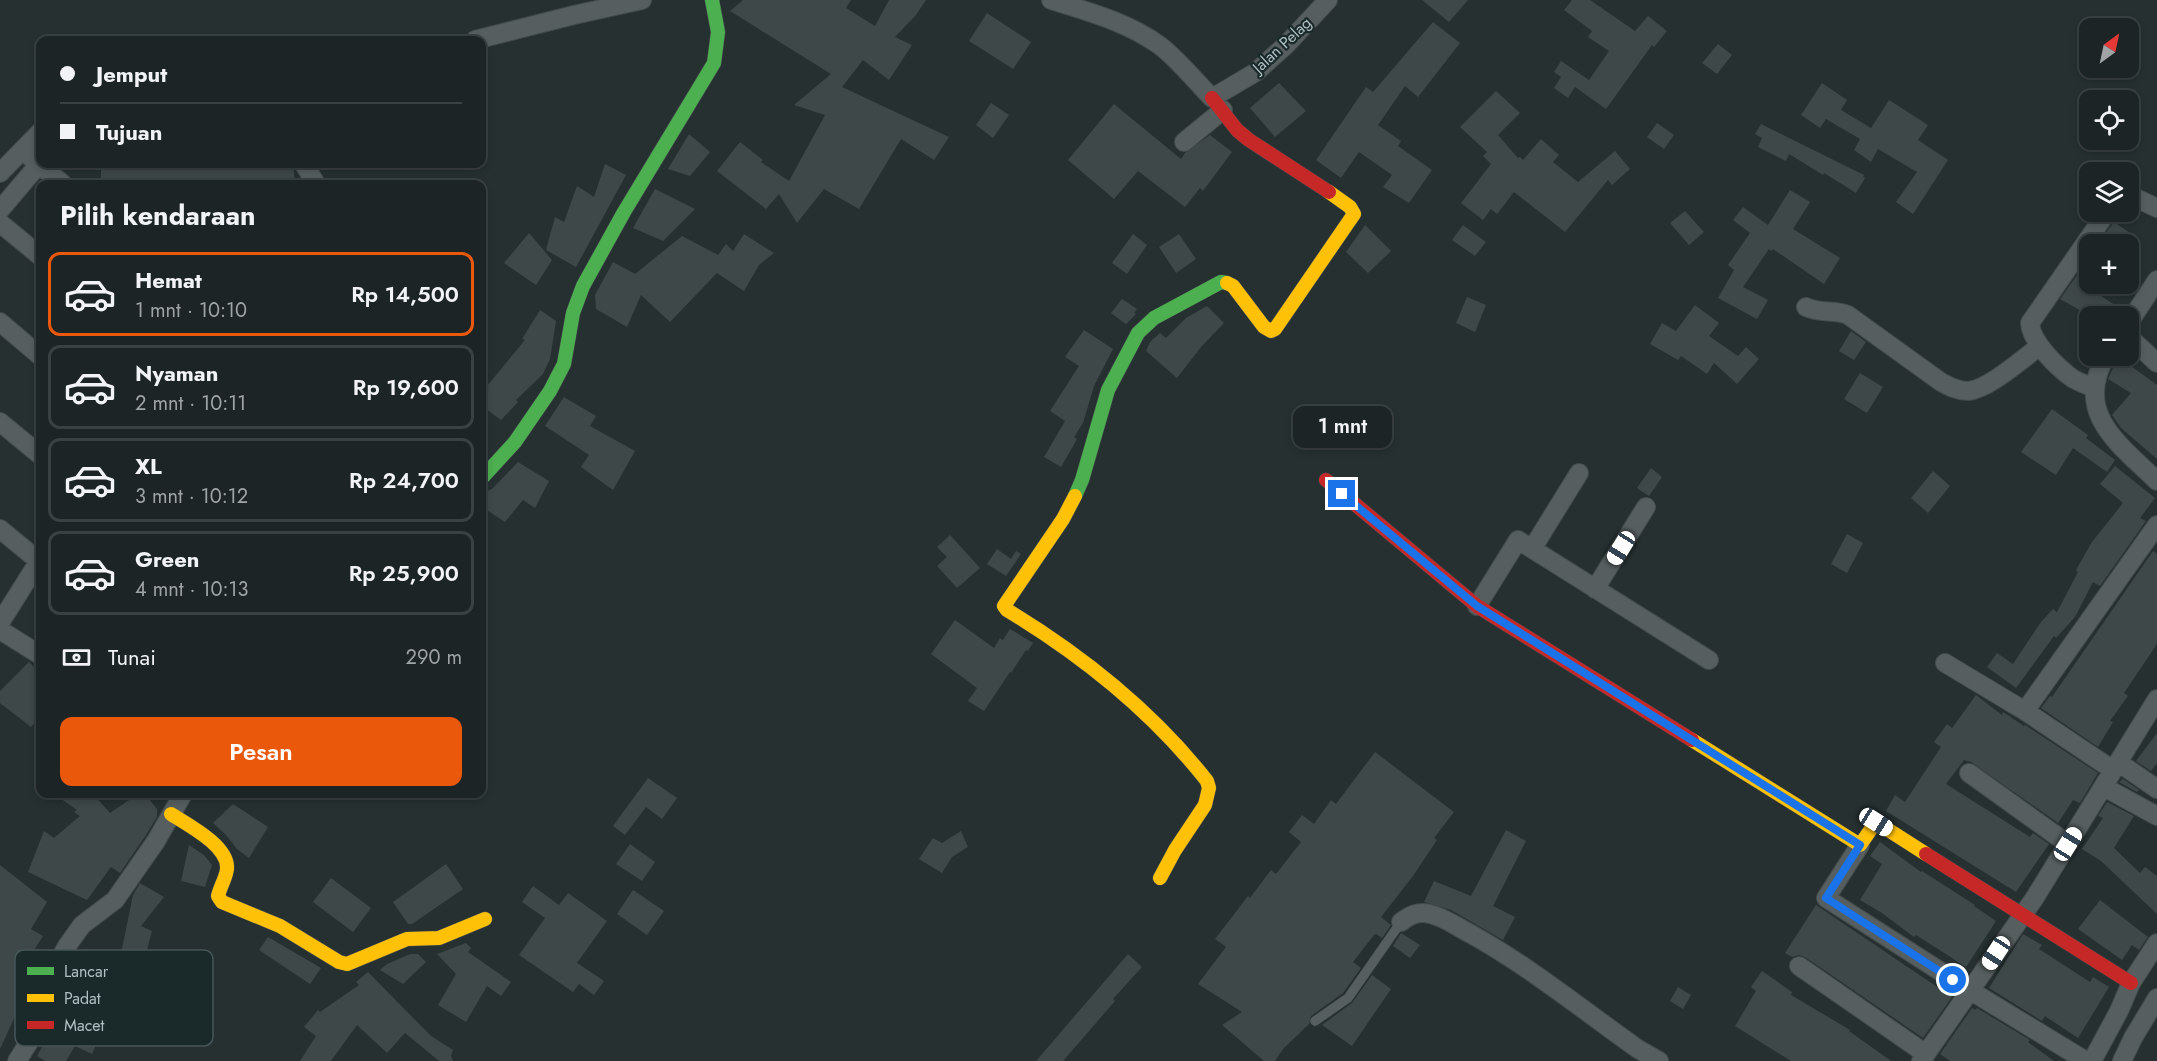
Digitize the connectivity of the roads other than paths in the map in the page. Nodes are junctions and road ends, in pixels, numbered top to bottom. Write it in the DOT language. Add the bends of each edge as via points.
graph roads {
  1 [pos="642,0"];
  2 [pos="712,0"];
  3 [pos="1051,0"];
  4 [pos="1328,0"];
  5 [pos="486,37"];
  6 [pos="1217,104"];
  7 [pos="36,136"];
  8 [pos="1184,142"];
  9 [pos="22,151"];
  10 [pos="36,161"];
  11 [pos="36,167"];
  12 [pos="45,168"];
  13 [pos="0,173"];
  14 [pos="58,180"];
  15 [pos="2139,199"];
  16 [pos="2157,208"];
  17 [pos="0,210"];
  18 [pos="2100,222"];
  19 [pos="0,223"];
  20 [pos="36,253"];
  21 [pos="2157,280"];
  22 [pos="1806,307"];
  23 [pos="2139,307"];
  24 [pos="0,322"];
  25 [pos="2040,346"];
  26 [pos="2139,346"];
  27 [pos="36,353"];
  28 [pos="2157,363"];
  29 [pos="2102,366"];
  30 [pos="2094,388"];
  31 [pos="0,422"];
  32 [pos="36,452"];
  33 [pos="1579,473"];
  34 [pos="486,474"];
  35 [pos="1326,480"];
  36 [pos="2157,481"];
  37 [pos="1646,507"];
  38 [pos="2157,525"];
  39 [pos="0,529"];
  40 [pos="1532,549"];
  41 [pos="36,558"];
  42 [pos="36,567"];
  43 [pos="1595,589"];
  44 [pos="1477,606"];
  45 [pos="0,623"];
  46 [pos="0,630"];
  47 [pos="36,652"];
  48 [pos="1709,660"];
  49 [pos="1945,663"];
  50 [pos="2157,699"];
  51 [pos="2025,711"];
  52 [pos="2116,766"];
  53 [pos="1969,773"];
  54 [pos="2104,787"];
  55 [pos="2157,789"];
  56 [pos="181,798"];
  57 [pos="171,814"];
  58 [pos="2157,816"];
  59 [pos="2068,844"];
  60 [pos="1860,845"];
  61 [pos="1160,878"];
  62 [pos="2021,915"];
  63 [pos="485,919"];
  64 [pos="1401,922"];
  65 [pos="2157,943"];
  66 [pos="65,950"];
  67 [pos="1799,966"];
  68 [pos="2131,983"];
  69 [pos="1971,991"];
  70 [pos="2157,998"];
  71 [pos="1315,1021"];
  72 [pos="26,1046"];
  73 [pos="1923,1058"];
  74 [pos="16,1061"];
  75 [pos="1659,1061"];
  76 [pos="2086,1061"];
  77 [pos="2092,1061"];
  78 [pos="2122,1061"];
  1 -- 5 [label="street"];
  2 -- 34 [label="street" via="719,25 714,63 578,298 564,364 556,380 523,432"];
  3 -- 6 [label="street" via="1110,19 1161,46"];
  4 -- 6 [label="street, Jalan Pelag" via="1287,44"];
  6 -- 8 [label="street, Jalan Pelag"];
  6 -- 61 [label="street" via="1249,140 1350,207 1353,217 1275,329 1264,327 1233,286 1221,282 1154,318 1138,333 1108,390 1074,499 1004,606 1105,677 1168,735 1207,781 1205,806"];
  7 -- 9 [label="street"];
  9 -- 10 [label="street"];
  9 -- 13 [label="street"];
  11 -- 17 [label="street"];
  12 -- 14 [label="street"];
  15 -- 16 [label="street"];
  18 -- 25 [label="street" via="2030,323 2032,337"];
  19 -- 20 [label="street"];
  21 -- 23 [label="street"];
  22 -- 25 [label="street" via="1848,315 1941,382 1966,391 1989,383"];
  24 -- 27 [label="street"];
  25 -- 30 [label="street" via="2073,379"];
  26 -- 28 [label="street"];
  29 -- 30 [label="street"];
  30 -- 36 [label="street" via="2098,416 2109,434"];
  31 -- 32 [label="street"];
  33 -- 40 [label="street"];
  35 -- 44 [label="street"];
  37 -- 43 [label="street"];
  38 -- 51 [label="street"];
  39 -- 41 [label="street"];
  40 -- 43 [label="street"];
  40 -- 44 [label="street" via="1518,540"];
  42 -- 45 [label="street"];
  43 -- 48 [label="street"];
  44 -- 60 [label="street"];
  46 -- 47 [label="street"];
  49 -- 51 [label="street"];
  50 -- 52 [label="street"];
  51 -- 52 [label="street"];
  52 -- 54 [label="street"];
  52 -- 55 [label="street"];
  53 -- 59 [label="street"];
  54 -- 58 [label="street"];
  54 -- 59 [label="street"];
  56 -- 57 [label="street"];
  57 -- 63 [label="street" via="224,854 227,869 219,900 290,931 339,962 352,962 406,939 439,938"];
  57 -- 66 [label="street" via="115,900 82,925"];
  59 -- 62 [label="street"];
  60 -- 62 [label="street" via="1876,822"];
  60 -- 69 [label="street" via="1826,898"];
  62 -- 68 [label="street"];
  62 -- 69 [label="street"];
  64 -- 71 [label="lane" via="1348,998"];
  64 -- 75 [label="street" via="1419,912 1458,927 1489,944"];
  65 -- 68 [label="street"];
  67 -- 73 [label="street"];
  68 -- 77 [label="street"];
  69 -- 73 [label="street"];
  69 -- 76 [label="street"];
  70 -- 78 [label="street"];
  72 -- 74 [label="street"];
}
